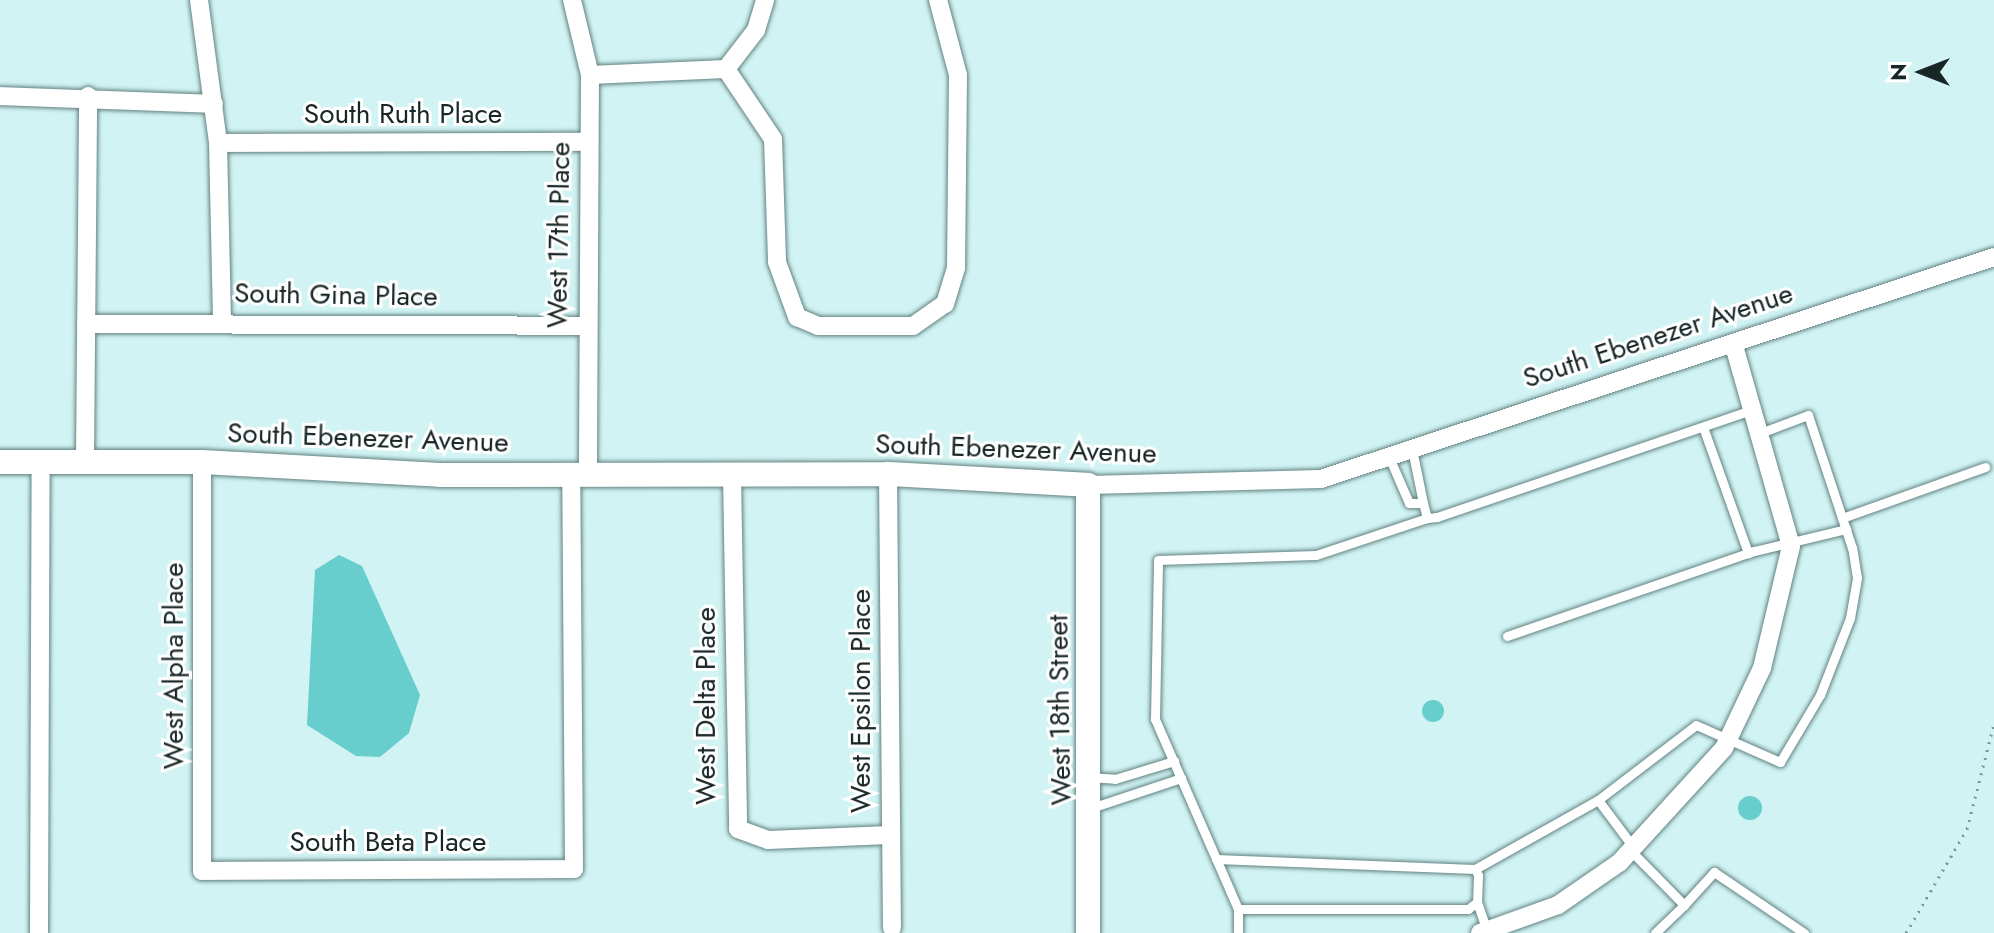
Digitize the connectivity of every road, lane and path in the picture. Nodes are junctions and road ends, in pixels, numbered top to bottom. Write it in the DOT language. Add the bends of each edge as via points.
graph roads {
  1 [pos="199,0"];
  2 [pos="572,0"];
  3 [pos="765,0"];
  4 [pos="938,0"];
  5 [pos="726,69"];
  6 [pos="590,75"];
  7 [pos="0,96"];
  8 [pos="88,96"];
  9 [pos="214,104"];
  10 [pos="588,142"];
  11 [pos="218,143"];
  12 [pos="1994,257"];
  13 [pos="222,322"];
  14 [pos="86,324"];
  15 [pos="585,326"];
  16 [pos="1733,343"];
  17 [pos="1755,409"];
  18 [pos="1703,427"];
  19 [pos="1763,432"];
  20 [pos="1412,449"];
  21 [pos="1389,457"];
  22 [pos="85,459"];
  23 [pos="0,462"];
  24 [pos="41,462"];
  25 [pos="202,462"];
  26 [pos="1985,467"];
  27 [pos="579,474"];
  28 [pos="888,474"];
  29 [pos="732,475"];
  30 [pos="1088,485"];
  31 [pos="1423,503"];
  32 [pos="1427,518"];
  33 [pos="1842,518"];
  34 [pos="1846,529"];
  35 [pos="1791,546"];
  36 [pos="1748,553"];
  37 [pos="1507,636"];
  38 [pos="1994,724"];
  39 [pos="1729,738"];
  40 [pos="1174,761"];
  41 [pos="1089,777"];
  42 [pos="1181,778"];
  43 [pos="1598,800"];
  44 [pos="1091,808"];
  45 [pos="889,835"];
  46 [pos="1632,849"];
  47 [pos="1216,859"];
  48 [pos="574,869"];
  49 [pos="1475,869"];
  50 [pos="202,871"];
  51 [pos="1477,902"];
  52 [pos="1684,905"];
  53 [pos="1238,909"];
  54 [pos="892,928"];
  55 [pos="1483,932"];
  56 [pos="39,933"];
  57 [pos="1088,933"];
  58 [pos="1238,933"];
  59 [pos="1655,933"];
  60 [pos="1804,933"];
  61 [pos="1906,933"];
  1 -- 9 [label="street"];
  2 -- 6 [label="street, West 17th Place"];
  3 -- 5 [label="street" via="756,30"];
  4 -- 5 [label="street" via="953,43 959,117 956,268 945,304 913,326 818,326 797,317 777,262 773,139"];
  5 -- 6 [label="street"];
  6 -- 10 [label="street, West 17th Place"];
  7 -- 8 [label="street"];
  8 -- 9 [label="street"];
  8 -- 14 [label="street"];
  9 -- 11 [label="street"];
  10 -- 11 [label="street, South Ruth Place"];
  10 -- 15 [label="street, West 17th Place"];
  11 -- 13 [label="street"];
  12 -- 16 [label="street, South Ebenezer Avenue"];
  13 -- 14 [label="street, South Gina Place"];
  13 -- 15 [label="street, South Gina Place"];
  14 -- 22 [label="street"];
  15 -- 27 [label="street, West 17th Place"];
  16 -- 17 [label="street"];
  16 -- 20 [label="street, South Ebenezer Avenue"];
  17 -- 18 [label="lane"];
  17 -- 19 [label="street"];
  18 -- 32 [label="lane"];
  18 -- 36 [label="lane"];
  19 -- 33 [label="lane" via="1808,415"];
  19 -- 35 [label="street"];
  20 -- 21 [label="street, South Ebenezer Avenue"];
  20 -- 31 [label="lane"];
  21 -- 30 [label="street, South Ebenezer Avenue" via="1299,483"];
  21 -- 31 [label="lane" via="1409,503"];
  22 -- 24 [label="street, South Ebenezer Avenue"];
  22 -- 25 [label="street, South Ebenezer Avenue"];
  23 -- 24 [label="street, South Ebenezer Avenue"];
  24 -- 56 [label="street"];
  25 -- 27 [label="street, South Ebenezer Avenue"];
  25 -- 50 [label="street, West Alpha Place"];
  26 -- 33 [label="lane"];
  27 -- 29 [label="street, South Ebenezer Avenue"];
  27 -- 48 [label="street, West 17th Place"];
  28 -- 29 [label="street, South Ebenezer Avenue"];
  28 -- 30 [label="street, South Ebenezer Avenue"];
  28 -- 45 [label="street, West Epsilon Place"];
  29 -- 45 [label="street, West Delta Place" via="738,829 768,840"];
  30 -- 41 [label="street, West 18th Street"];
  31 -- 32 [label="lane"];
  32 -- 40 [label="lane" via="1316,555 1158,560 1154,710"];
  33 -- 34 [label="lane"];
  34 -- 35 [label="lane"];
  34 -- 39 [label="lane" via="1857,578 1850,618 1805,723 1780,762"];
  35 -- 36 [label="lane"];
  35 -- 39 [label="street" via="1781,610"];
  36 -- 37 [label="lane"];
  38 -- 61 [label="path" via="1967,829"];
  39 -- 43 [label="lane" via="1696,725"];
  39 -- 46 [label="street"];
  40 -- 41 [label="lane" via="1115,779"];
  40 -- 42 [label="lane"];
  41 -- 44 [label="street, West 18th Street"];
  42 -- 44 [label="lane"];
  42 -- 47 [label="lane"];
  43 -- 46 [label="lane"];
  43 -- 49 [label="lane"];
  44 -- 57 [label="street, West 18th Street"];
  45 -- 54 [label="street, West Epsilon Place"];
  46 -- 52 [label="lane"];
  46 -- 55 [label="street" via="1558,905"];
  47 -- 49 [label="lane"];
  47 -- 53 [label="lane"];
  48 -- 50 [label="street, South Beta Place"];
  49 -- 51 [label="lane"];
  51 -- 53 [label="lane" via="1455,910"];
  51 -- 55 [label="lane"];
  52 -- 59 [label="lane"];
  52 -- 60 [label="lane" via="1714,872"];
  53 -- 58 [label="lane"];
}
